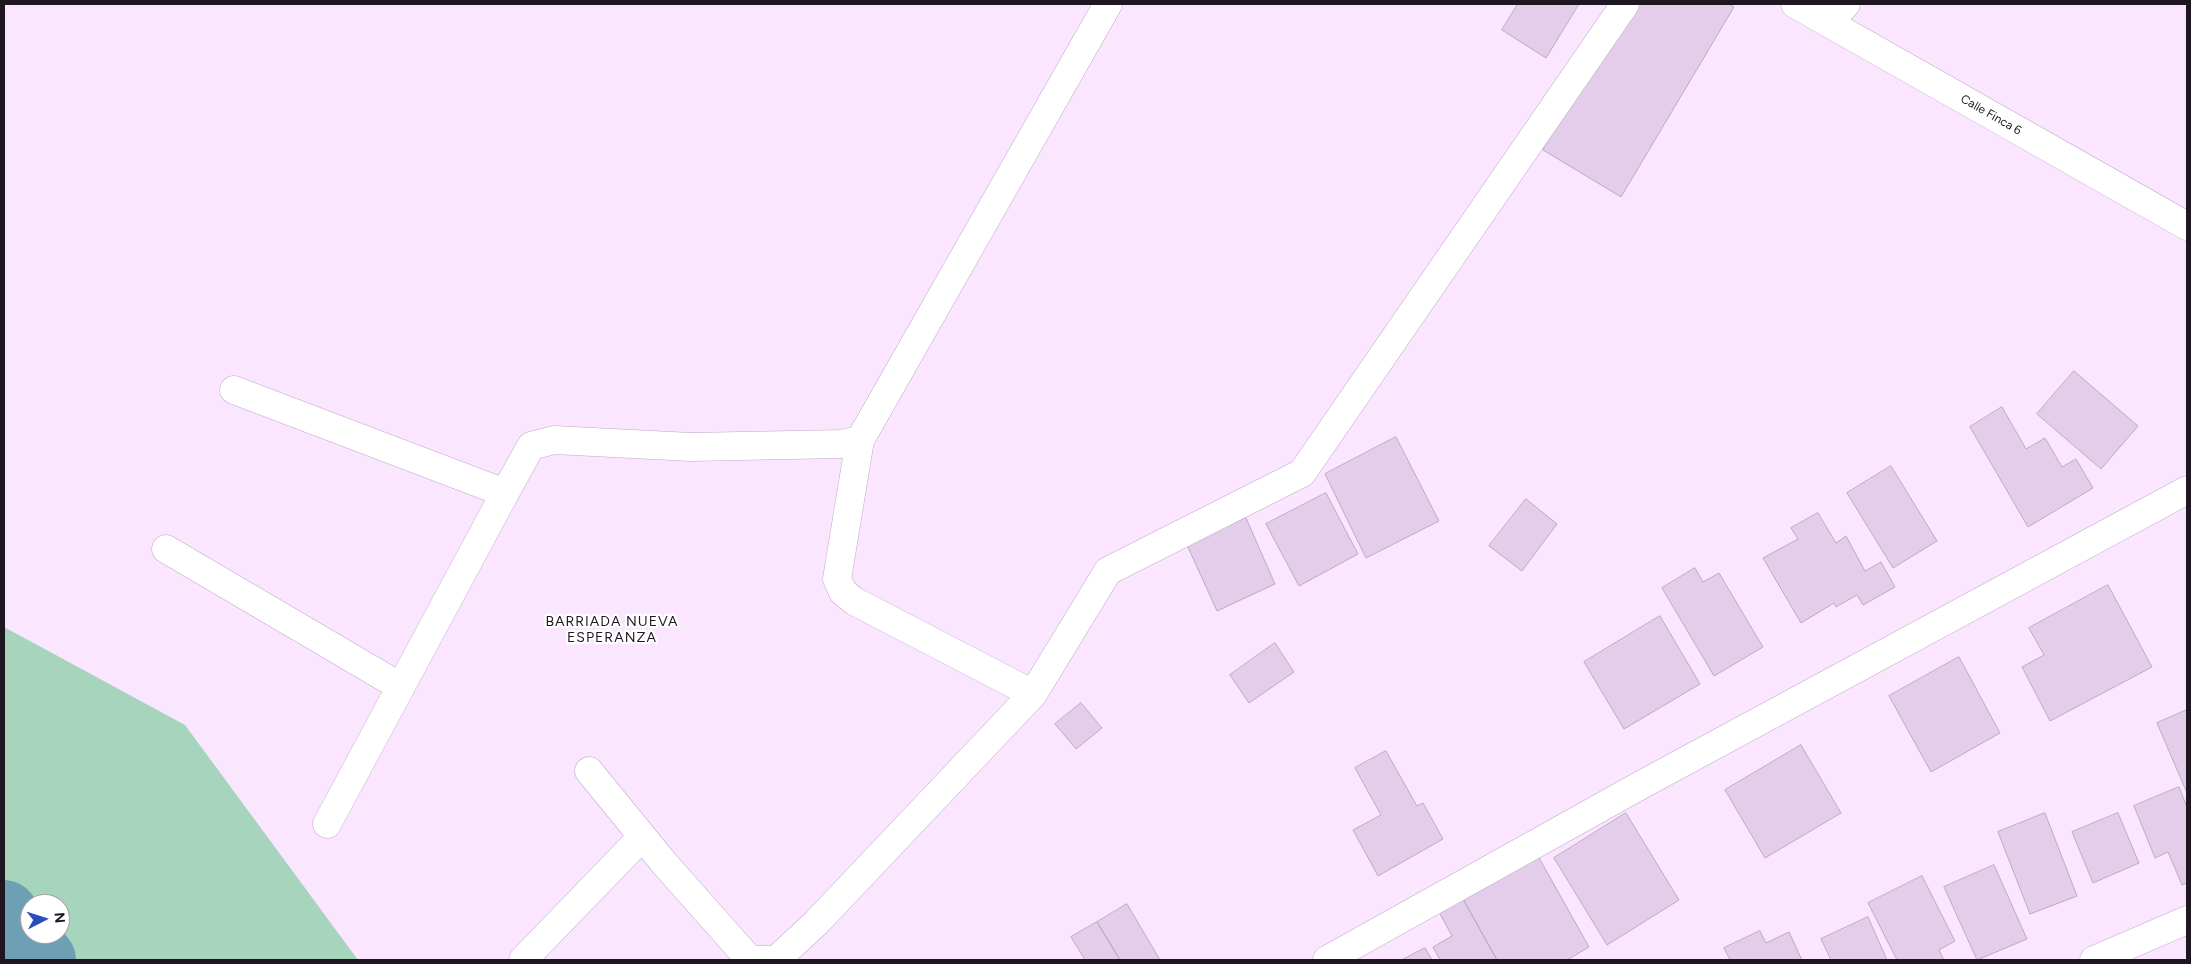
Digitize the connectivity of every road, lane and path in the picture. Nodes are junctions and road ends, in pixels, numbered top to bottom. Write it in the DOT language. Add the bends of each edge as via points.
graph roads {
  1 [pos="1108,4"];
  2 [pos="1625,4"];
  3 [pos="1795,4"];
  4 [pos="1838,13"];
  5 [pos="2187,226"];
  6 [pos="234,390"];
  7 [pos="860,440"];
  8 [pos="2187,490"];
  9 [pos="505,493"];
  10 [pos="166,550"];
  11 [pos="401,687"];
  12 [pos="1033,694"];
  13 [pos="589,771"];
  14 [pos="327,824"];
  15 [pos="642,837"];
  16 [pos="2187,920"];
  17 [pos="523,960"];
  18 [pos="1327,960"];
  19 [pos="2094,960"];
  1 -- 7 [label="street"];
  2 -- 12 [label="street" via="1302,473 1108,571"];
  3 -- 4 [label="street, Calle Finca 6"];
  4 -- 5 [label="street, Calle Finca 6"];
  6 -- 9 [label="street"];
  7 -- 9 [label="street" via="841,444 691,446 554,440 531,446"];
  7 -- 12 [label="street" via="838,579 843,592 854,601"];
  8 -- 18 [label="street" via="1641,785"];
  9 -- 11 [label="street"];
  10 -- 11 [label="street"];
  11 -- 14 [label="street"];
  12 -- 15 [label="street" via="816,923 776,960 750,960"];
  13 -- 15 [label="street"];
  15 -- 17 [label="street"];
  16 -- 19 [label="street"];
}
